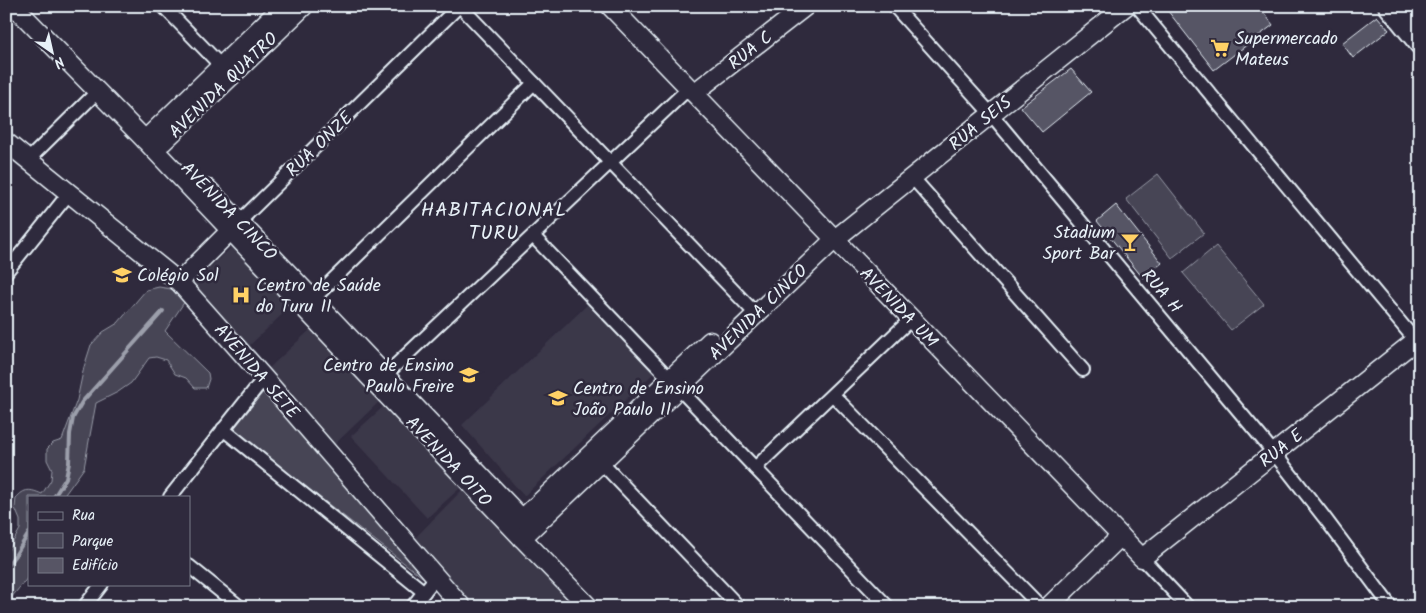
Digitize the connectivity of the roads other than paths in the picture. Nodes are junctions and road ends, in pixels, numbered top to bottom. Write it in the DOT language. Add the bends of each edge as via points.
graph roads {
  1 [pos="163,6"];
  2 [pos="283,6"];
  3 [pos="304,6"];
  4 [pos="459,6"];
  5 [pos="610,6"];
  6 [pos="806,6"];
  7 [pos="894,6"];
  8 [pos="1126,6"];
  9 [pos="1137,6"];
  10 [pos="1390,6"];
  11 [pos="1408,6"];
  12 [pos="18,8"];
  13 [pos="1420,21"];
  14 [pos="1420,44"];
  15 [pos="226,71"];
  16 [pos="534,83"];
  17 [pos="692,91"];
  18 [pos="97,92"];
  19 [pos="991,114"];
  20 [pos="6,137"];
  21 [pos="145,140"];
  22 [pos="6,142"];
  23 [pos="163,142"];
  24 [pos="29,159"];
  25 [pos="610,162"];
  26 [pos="912,177"];
  27 [pos="70,192"];
  28 [pos="234,226"];
  29 [pos="831,235"];
  30 [pos="533,236"];
  31 [pos="6,272"];
  32 [pos="179,282"];
  33 [pos="308,303"];
  34 [pos="752,310"];
  35 [pos="911,320"];
  36 [pos="1418,341"];
  37 [pos="1083,370"];
  38 [pos="264,378"];
  39 [pos="381,380"];
  40 [pos="674,384"];
  41 [pos="832,395"];
  42 [pos="224,429"];
  43 [pos="1274,453"];
  44 [pos="597,457"];
  45 [pos="756,468"];
  46 [pos="171,496"];
  47 [pos="522,519"];
  48 [pos="1121,536"];
  49 [pos="522,538"];
  50 [pos="1142,558"];
  51 [pos="190,567"];
  52 [pos="436,577"];
  53 [pos="100,586"];
  54 [pos="424,592"];
  55 [pos="84,607"];
  56 [pos="240,607"];
  57 [pos="412,607"];
  58 [pos="462,607"];
  59 [pos="589,607"];
  60 [pos="739,607"];
  61 [pos="888,607"];
  62 [pos="1040,607"];
  63 [pos="1048,607"];
  64 [pos="1188,607"];
  65 [pos="1391,607"];
  1 -- 15 [label="street"];
  2 -- 15 [label="street, AVENIDA QUATRO"];
  3 -- 15 [label="street, AVENIDA QUATRO"];
  4 -- 16 [label="street"];
  4 -- 28 [label="street, RUA ONZE"];
  5 -- 17 [label="street, AVENIDA UM"];
  6 -- 17 [label="street, RUA C"];
  7 -- 19 [label="street, RUA H"];
  8 -- 19 [label="street, RUA SEIS"];
  9 -- 36 [label="street"];
  10 -- 14 [label="main road"];
  11 -- 13 [label="main road"];
  12 -- 18 [label="street, AVENIDA OITO"];
  15 -- 21 [label="street, AVENIDA QUATRO"];
  15 -- 23 [label="street, AVENIDA QUATRO"];
  16 -- 25 [label="street"];
  16 -- 33 [label="street"];
  17 -- 25 [label="street"];
  17 -- 29 [label="street, AVENIDA UM"];
  18 -- 21 [label="street, AVENIDA OITO"];
  18 -- 24 [label="street"];
  19 -- 26 [label="street, RUA SEIS"];
  19 -- 43 [label="street, RUA H"];
  20 -- 24 [label="street, AVENIDA SETE"];
  21 -- 23 [label="street"];
  21 -- 28 [label="street, AVENIDA OITO"];
  22 -- 24 [label="street, AVENIDA SETE"];
  23 -- 28 [label="street, AVENIDA CINCO"];
  24 -- 27 [label="street, AVENIDA SETE"];
  25 -- 30 [label="street"];
  25 -- 34 [label="street"];
  26 -- 29 [label="street, RUA SEIS"];
  26 -- 37 [label="street"];
  27 -- 31 [label="street"];
  27 -- 32 [label="street, AVENIDA SETE"];
  28 -- 32 [label="street, RUA ONZE"];
  28 -- 33 [label="street, AVENIDA OITO"];
  29 -- 34 [label="street, AVENIDA CINCO"];
  29 -- 35 [label="street, AVENIDA UM"];
  30 -- 39 [label="street"];
  30 -- 40 [label="street"];
  32 -- 38 [label="street, AVENIDA SETE"];
  33 -- 39 [label="street, AVENIDA OITO"];
  34 -- 40 [label="street, AVENIDA CINCO"];
  35 -- 41 [label="street"];
  35 -- 48 [label="street, AVENIDA UM"];
  36 -- 43 [label="street, RUA E"];
  38 -- 42 [label="street"];
  38 -- 52 [label="street, AVENIDA SETE"];
  39 -- 47 [label="street"];
  39 -- 49 [label="street, AVENIDA OITO"];
  40 -- 44 [label="street, AVENIDA CINCO"];
  40 -- 45 [label="street"];
  41 -- 45 [label="street"];
  41 -- 62 [label="street"];
  42 -- 46 [label="street"];
  42 -- 54 [label="street"];
  43 -- 50 [label="street, RUA E"];
  43 -- 65 [label="street, RUA H"];
  44 -- 47 [label="street, AVENIDA CINCO"];
  44 -- 49 [label="street, AVENIDA CINCO"];
  44 -- 60 [label="street"];
  45 -- 61 [label="street"];
  47 -- 49 [label="street"];
  48 -- 50 [label="street, AVENIDA UM"];
  48 -- 63 [label="street"];
  49 -- 59 [label="street, AVENIDA OITO"];
  50 -- 64 [label="street, AVENIDA UM"];
  51 -- 56 [label="street"];
  52 -- 54 [label="street"];
  52 -- 58 [label="street, AVENIDA SETE"];
  53 -- 55 [label="street"];
  54 -- 57 [label="street"];
}
